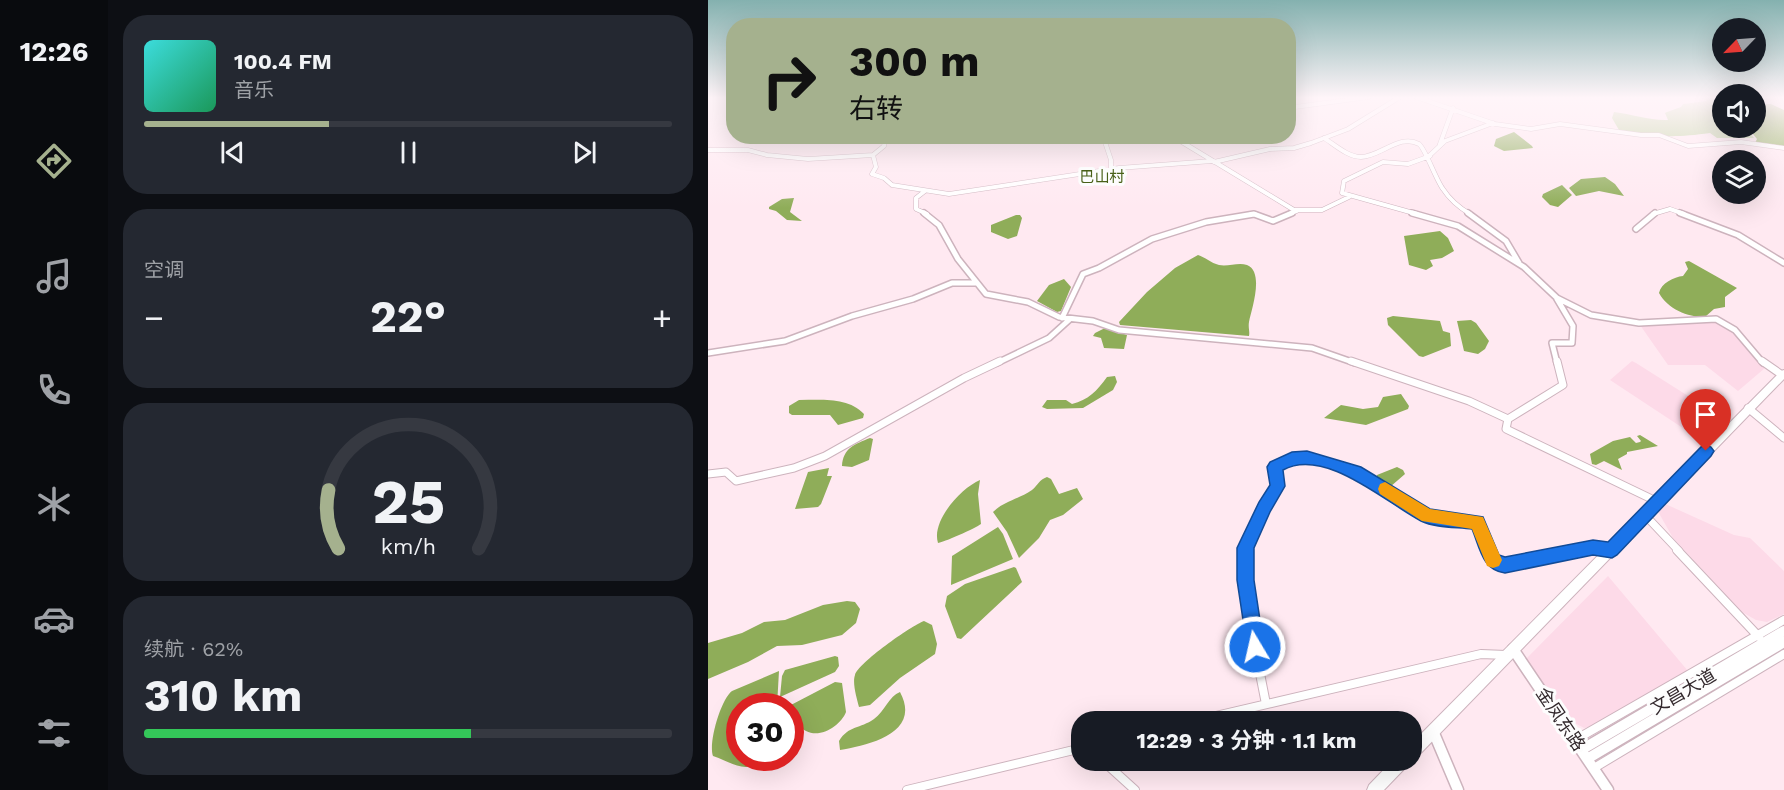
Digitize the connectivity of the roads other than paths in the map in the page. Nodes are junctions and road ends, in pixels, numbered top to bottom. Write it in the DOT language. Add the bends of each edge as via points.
graph roads {
  1 [pos="1335,134"];
  2 [pos="1441,134"];
  3 [pos="1466,134"];
  4 [pos="1634,134"];
  5 [pos="1324,138"];
  6 [pos="884,144"];
  7 [pos="1106,144"];
  8 [pos="1183,144"];
  9 [pos="1440,144"];
  10 [pos="1784,148"];
  11 [pos="708,150"];
  12 [pos="873,155"];
  13 [pos="1430,156"];
  14 [pos="1213,162"];
  15 [pos="1111,169"];
  16 [pos="925,191"];
  17 [pos="1350,197"];
  18 [pos="1297,211"];
  19 [pos="1636,229"];
  20 [pos="1784,263"];
  21 [pos="1519,264"];
  22 [pos="977,283"];
  23 [pos="1557,298"];
  24 [pos="1066,318"];
  25 [pos="708,353"];
  26 [pos="1783,374"];
  27 [pos="1748,408"];
  28 [pos="1508,419"];
  29 [pos="1784,438"];
  30 [pos="708,474"];
  31 [pos="1658,502"];
  32 [pos="1645,515"];
  33 [pos="1612,550"];
  34 [pos="1784,621"];
  35 [pos="1784,631"];
  36 [pos="1784,642"];
  37 [pos="1773,650"];
  38 [pos="1510,652"];
  39 [pos="1266,704"];
  40 [pos="1236,711"];
  41 [pos="1433,730"];
  42 [pos="1422,742"];
  43 [pos="1071,751"];
  44 [pos="1584,754"];
  45 [pos="1114,771"];
  46 [pos="1392,771"];
  47 [pos="907,790"];
  48 [pos="1135,790"];
  49 [pos="1374,790"];
  50 [pos="1458,790"];
  51 [pos="1608,790"];
  1 -- 5 [label="street"];
  2 -- 9 [label="street"];
  3 -- 9 [label="street"];
  4 -- 10 [label="street" via="1660,135 1686,146 1741,142"];
  5 -- 13 [label="street" via="1359,156 1410,141 1421,145"];
  5 -- 14 [label="street" via="1296,148 1271,148"];
  6 -- 12 [label="street"];
  7 -- 15 [label="street"];
  8 -- 14 [label="street"];
  9 -- 13 [label="street"];
  11 -- 12 [label="street" via="807,159"];
  12 -- 16 [label="street" via="876,167 872,174 892,185"];
  13 -- 17 [label="street" via="1408,164 1383,162 1356,174 1343,184 1342,193"];
  13 -- 21 [label="street" via="1444,193 1507,243"];
  14 -- 15 [label="street"];
  14 -- 18 [label="street"];
  15 -- 16 [label="street" via="953,194"];
  16 -- 22 [label="street" via="915,199 916,209 939,225"];
  17 -- 18 [label="street" via="1322,210"];
  17 -- 21 [label="street" via="1454,224"];
  18 -- 24 [label="street" via="1273,221 1254,214 1206,222 1143,243 1083,274"];
  19 -- 20 [label="street" via="1658,211 1670,209 1743,238"];
  21 -- 23 [label="street"];
  22 -- 24 [label="street" via="986,294 1028,302"];
  22 -- 25 [label="street" via="952,283 785,341"];
  23 -- 26 [label="street" via="1591,315 1622,321 1721,320 1762,361"];
  23 -- 28 [label="street" via="1573,329 1572,343 1552,343 1563,385"];
  24 -- 28 [label="street" via="1122,330 1311,348 1469,401"];
  24 -- 30 [label="street" via="1050,338 964,378 825,456 736,481 726,471"];
  26 -- 27 [label="highway"];
  27 -- 29 [label="street"];
  27 -- 31 [label="highway"];
  28 -- 31 [label="street" via="1506,429 1519,437 1538,442"];
  31 -- 32 [label="highway"];
  32 -- 33 [label="highway"];
  32 -- 37 [label="street"];
  33 -- 38 [label="highway"];
  33 -- 39 [label="street" via="1593,548 1497,564 1477,522 1427,516 1356,471 1292,458 1275,467 1278,486 1249,537 1245,554 1251,628"];
  34 -- 37 [label="street"];
  35 -- 37 [label="main road, 文昌大道"];
  36 -- 37 [label="main road, 文昌大道"];
  37 -- 44 [label="main road, 文昌大道"];
  37 -- 44 [label="street"];
  38 -- 39 [label="street" via="1481,654"];
  38 -- 41 [label="highway"];
  38 -- 44 [label="main road, 金凤东路"];
  39 -- 40 [label="street"];
  41 -- 42 [label="highway"];
  41 -- 50 [label="main road"];
  43 -- 47 [label="street"];
  44 -- 51 [label="main road, 金凤东路"];
  45 -- 48 [label="street"];
  46 -- 49 [label="highway"];
}
